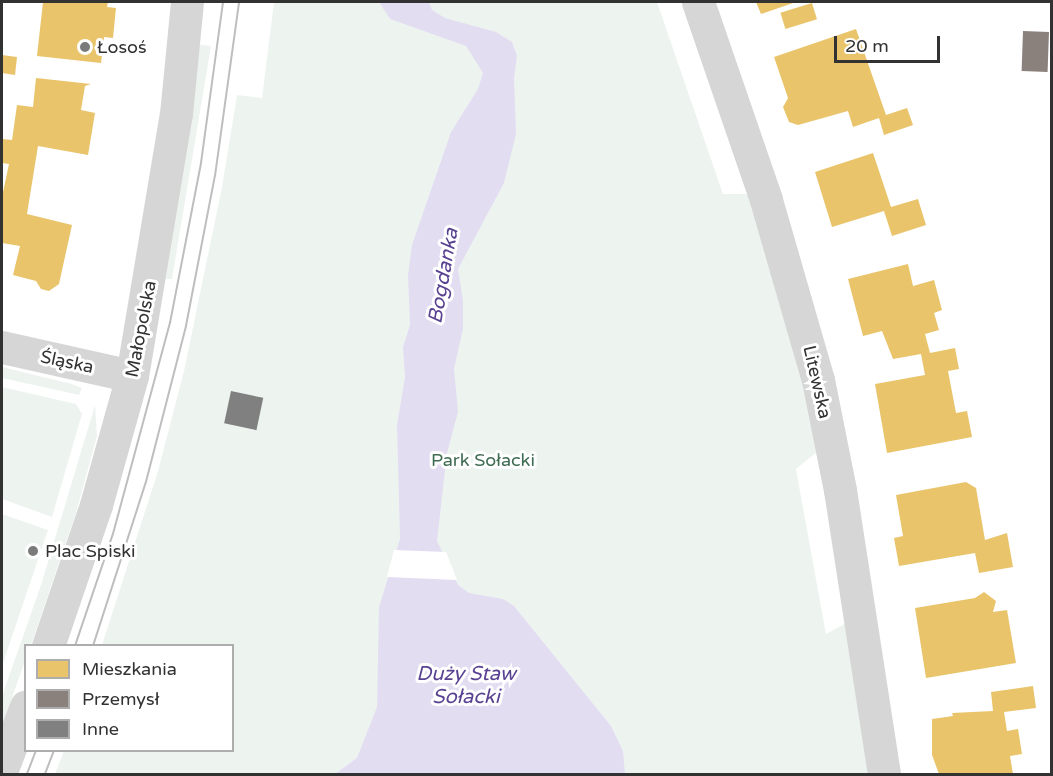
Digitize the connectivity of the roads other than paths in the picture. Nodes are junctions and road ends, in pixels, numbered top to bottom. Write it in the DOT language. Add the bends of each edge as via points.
graph roads {
  1 [pos="187,2"];
  2 [pos="698,2"];
  3 [pos="2,348"];
  4 [pos="132,376"];
  5 [pos="48,644"];
  6 [pos="24,711"];
  7 [pos="2,769"];
  8 [pos="884,774"];
  1 -- 4 [label="street, Małopolska" via="176,114"];
  2 -- 8 [label="street, Litewska" via="766,200 818,380 840,490"];
  3 -- 4 [label="street, Śląska"];
  4 -- 5 [label="street, Małopolska" via="96,505"];
  6 -- 7 [label="street"];
}
